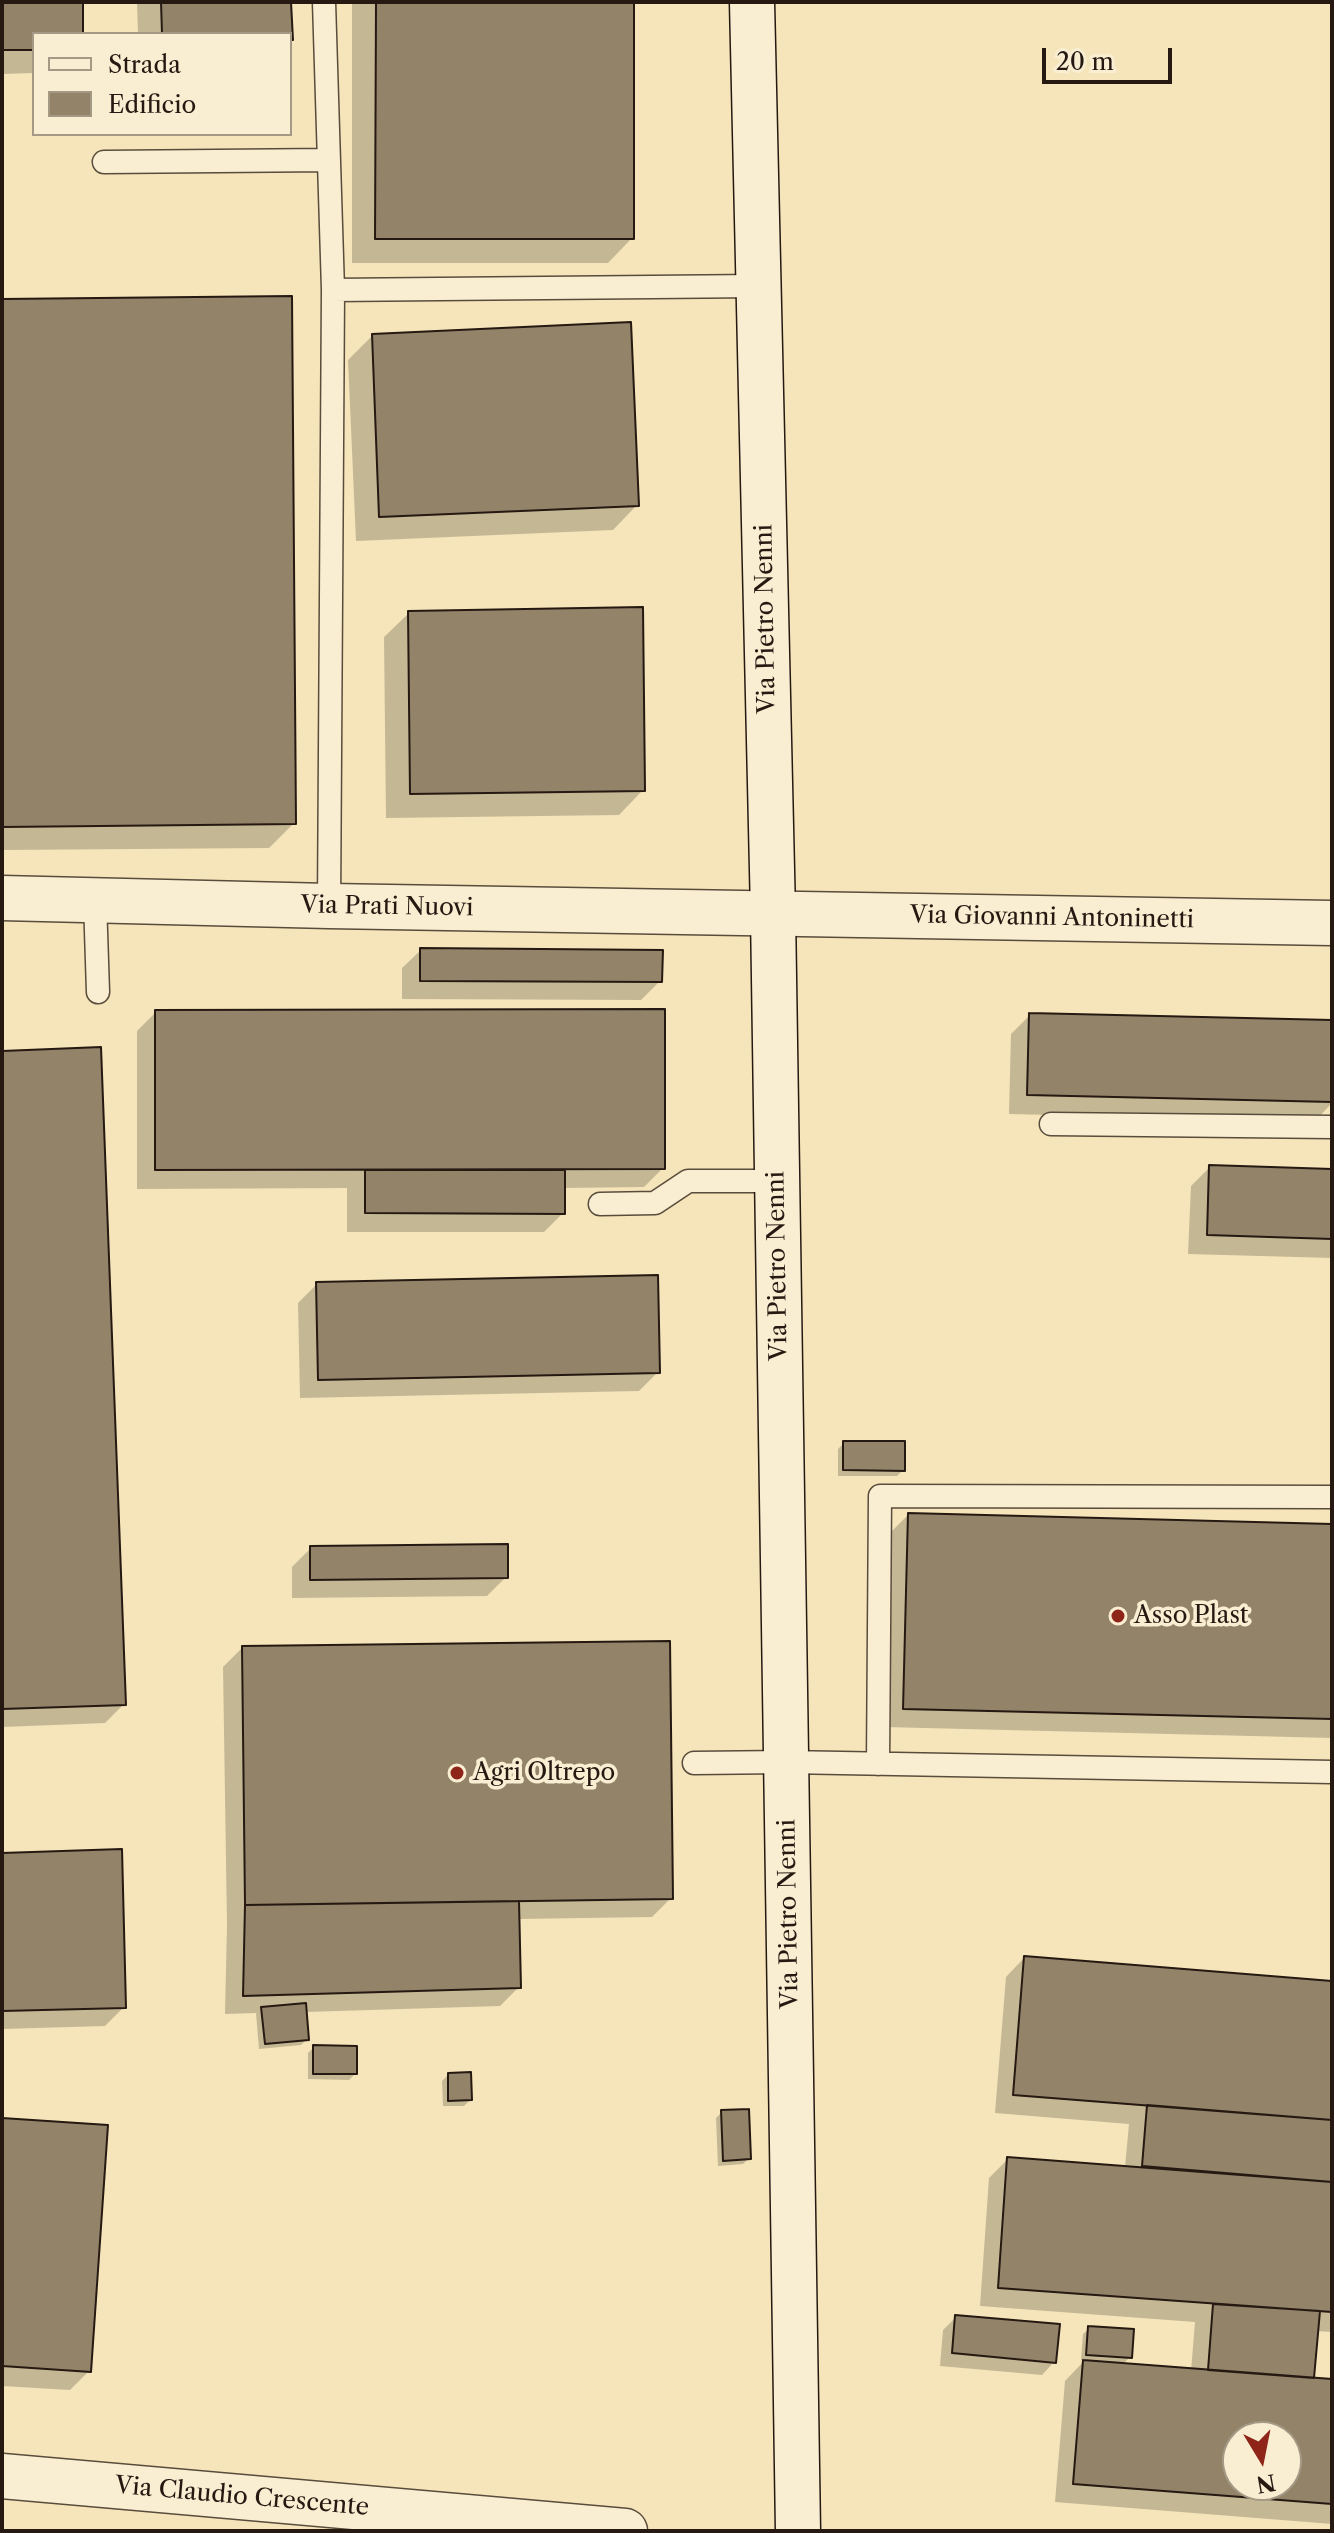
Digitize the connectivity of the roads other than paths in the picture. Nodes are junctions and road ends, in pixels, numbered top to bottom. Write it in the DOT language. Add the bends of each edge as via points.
graph roads {
  1 [pos="324,2"];
  2 [pos="752,2"];
  3 [pos="329,160"];
  4 [pos="104,162"];
  5 [pos="758,286"];
  6 [pos="333,290"];
  7 [pos="2,898"];
  8 [pos="95,901"];
  9 [pos="329,906"];
  10 [pos="773,913"];
  11 [pos="1332,923"];
  12 [pos="98,992"];
  13 [pos="1051,1124"];
  14 [pos="1332,1127"];
  15 [pos="777,1181"];
  16 [pos="600,1204"];
  17 [pos="1332,1497"];
  18 [pos="786,1762"];
  19 [pos="694,1763"];
  20 [pos="878,1764"];
  21 [pos="1332,1772"];
  22 [pos="2,2476"];
  23 [pos="625,2531"];
  24 [pos="798,2531"];
  1 -- 3 [label="lane"];
  2 -- 5 [label="street, Via Pietro Nenni"];
  3 -- 4 [label="lane"];
  3 -- 6 [label="lane"];
  5 -- 6 [label="lane"];
  5 -- 10 [label="street, Via Pietro Nenni"];
  6 -- 9 [label="lane"];
  7 -- 8 [label="street, Via Prati Nuovi"];
  8 -- 9 [label="street, Via Prati Nuovi"];
  8 -- 12 [label="lane"];
  9 -- 10 [label="street, Via Prati Nuovi"];
  10 -- 11 [label="street, Via Giovanni Antoninetti"];
  10 -- 15 [label="street, Via Pietro Nenni"];
  13 -- 14 [label="lane"];
  15 -- 16 [label="lane" via="688,1181 655,1203"];
  15 -- 18 [label="street, Via Pietro Nenni"];
  17 -- 20 [label="lane" via="880,1496"];
  18 -- 19 [label="lane"];
  18 -- 20 [label="lane"];
  18 -- 24 [label="street, Via Pietro Nenni"];
  20 -- 21 [label="lane"];
  22 -- 23 [label="street, Via Claudio Crescente"];
}
